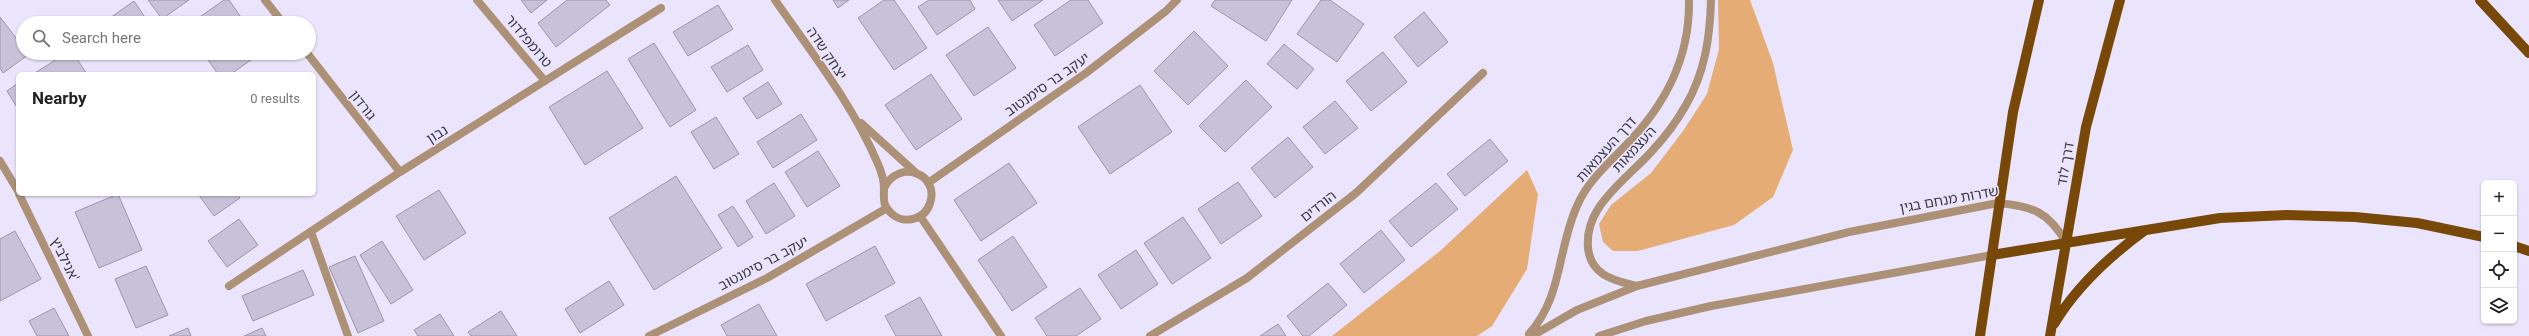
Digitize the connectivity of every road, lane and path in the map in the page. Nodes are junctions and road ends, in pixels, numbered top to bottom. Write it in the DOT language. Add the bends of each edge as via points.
graph roads {
  1 [pos="265,0"];
  2 [pos="477,0"];
  3 [pos="776,0"];
  4 [pos="1177,0"];
  5 [pos="1689,0"];
  6 [pos="1711,0"];
  7 [pos="2039,0"];
  8 [pos="2120,0"];
  9 [pos="2480,0"];
  10 [pos="662,8"];
  11 [pos="278,16"];
  12 [pos="2529,53"];
  13 [pos="312,60"];
  14 [pos="1483,73"];
  15 [pos="545,81"];
  16 [pos="858,120"];
  17 [pos="0,161"];
  18 [pos="400,172"];
  19 [pos="916,173"];
  20 [pos="928,183"];
  21 [pos="16,188"];
  22 [pos="884,188"];
  23 [pos="20,196"];
  24 [pos="1998,203"];
  25 [pos="887,208"];
  26 [pos="920,216"];
  27 [pos="2147,230"];
  28 [pos="311,232"];
  29 [pos="2481,237"];
  30 [pos="2066,242"];
  31 [pos="2517,247"];
  32 [pos="2529,251"];
  33 [pos="1992,255"];
  34 [pos="229,286"];
  35 [pos="1638,286"];
  36 [pos="2050,332"];
  37 [pos="88,336"];
  38 [pos="348,336"];
  39 [pos="649,336"];
  40 [pos="1001,336"];
  41 [pos="1150,336"];
  42 [pos="1528,336"];
  43 [pos="1532,336"];
  44 [pos="1599,336"];
  45 [pos="1980,336"];
  1 -- 11 [label="street"];
  2 -- 15 [label="street, טרומפלדור"];
  3 -- 16 [label="street, יצחק שדה"];
  4 -- 20 [label="street, יעקב בר סימנטוב" via="1166,12 1086,73"];
  5 -- 42 [label="street, דרך העצמאות" via="1687,39 1672,84 1644,126 1601,170 1577,204 1569,226 1552,300 1545,315"];
  6 -- 35 [label="street, העצמאות" via="1710,28 1698,83 1686,106 1652,151 1598,209 1587,242 1595,268 1616,281"];
  7 -- 24 [label="main road" via="2013,112"];
  8 -- 30 [label="main road, דרך לוד" via="2086,127"];
  9 -- 12 [label="main road"];
  10 -- 15 [label="street, נבון"];
  13 -- 18 [label="street, גורדון"];
  14 -- 41 [label="street, הורדים" via="1356,193 1247,278"];
  15 -- 18 [label="street, נבון"];
  16 -- 19 [label="street, יצחק שדה"];
  16 -- 22 [label="street, יצחק שדה" via="880,171"];
  17 -- 21 [label="street"];
  18 -- 28 [label="street, נבון"];
  19 -- 20 [label="street"];
  19 -- 22 [label="street" via="900,172 893,176"];
  20 -- 26 [label="street" via="932,198 930,205"];
  22 -- 25 [label="street" via="883,195"];
  23 -- 37 [label="street, אנילביץ'"];
  24 -- 30 [label="street, שדרות מנחם בגין" via="2020,205 2038,211 2056,225"];
  24 -- 33 [label="main road"];
  24 -- 35 [label="street, שדרות מנחם בגין" via="1850,232"];
  25 -- 26 [label="street" via="898,218 913,219"];
  25 -- 39 [label="street, יעקב בר סימנטוב" via="767,278"];
  26 -- 40 [label="street"];
  27 -- 29 [label="main road" via="2220,218 2287,215 2355,217 2417,223"];
  27 -- 30 [label="main road"];
  27 -- 36 [label="main road" via="2094,274 2064,309"];
  28 -- 34 [label="street, נבון"];
  28 -- 38 [label="street"];
  30 -- 33 [label="main road"];
  30 -- 36 [label="main road, דרך לוד"];
  31 -- 32 [label="main road"];
  33 -- 44 [label="street" via="1711,306 1646,321"];
  33 -- 45 [label="main road"];
  35 -- 43 [label="street, שדרות מנחם בגין" via="1577,310"];
}
